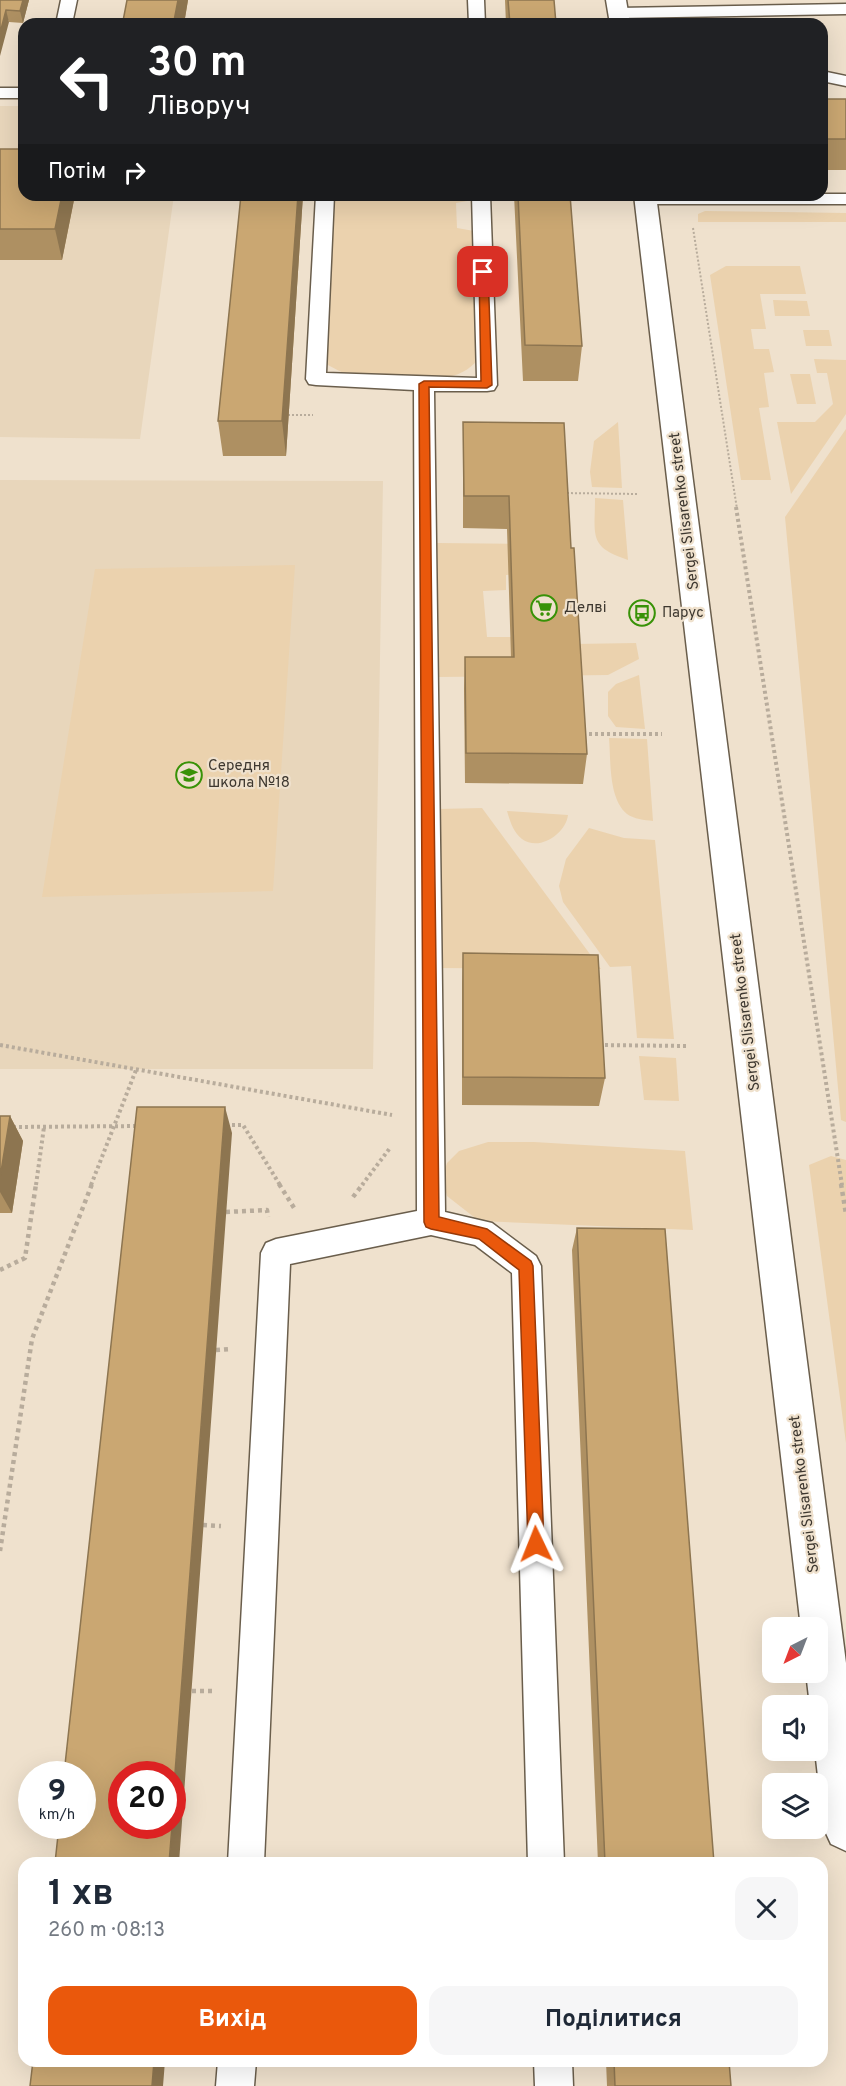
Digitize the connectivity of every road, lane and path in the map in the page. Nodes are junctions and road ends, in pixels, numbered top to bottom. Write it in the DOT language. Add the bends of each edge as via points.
graph roads {
  1 [pos="69,0"];
  2 [pos="476,0"];
  3 [pos="685,6"];
  4 [pos="846,9"];
  5 [pos="618,12"];
  6 [pos="64,18"];
  7 [pos="477,18"];
  8 [pos="828,77"];
  9 [pos="846,81"];
  10 [pos="0,93"];
  11 [pos="18,93"];
  12 [pos="828,199"];
  13 [pos="846,199"];
  14 [pos="324,201"];
  15 [pos="481,201"];
  16 [pos="645,201"];
  17 [pos="688,201"];
  18 [pos="424,384"];
  19 [pos="288,415"];
  20 [pos="313,415"];
  21 [pos="562,493"];
  22 [pos="638,494"];
  23 [pos="580,734"];
  24 [pos="662,734"];
  25 [pos="0,1045"];
  26 [pos="595,1045"];
  27 [pos="687,1046"];
  28 [pos="136,1070"];
  29 [pos="421,1120"];
  30 [pos="220,1125"];
  31 [pos="149,1126"];
  32 [pos="11,1127"];
  33 [pos="45,1127"];
  34 [pos="113,1127"];
  35 [pos="846,1214"];
  36 [pos="431,1222"];
  37 [pos="317,1245"];
  38 [pos="0,1270"];
  39 [pos="0,1551"];
  40 [pos="846,1829"];
  41 [pos="246,1857"];
  42 [pos="546,1857"];
  43 [pos="237,2067"];
  44 [pos="553,2067"];
  45 [pos="235,2086"];
  46 [pos="554,2086"];
  1 -- 6 [label="lane"];
  2 -- 7 [label="lane"];
  3 -- 4 [label="lane"];
  3 -- 5 [label="lane"];
  8 -- 9 [label="lane"];
  10 -- 11 [label="lane"];
  12 -- 13 [label="lane"];
  14 -- 18 [label="lane" via="316,379"];
  15 -- 18 [label="lane" via="487,385"];
  16 -- 40 [label="street, Sergei Slisarenko street"];
  17 -- 35 [label="path"];
  18 -- 29 [label="lane"];
  19 -- 20 [label="path"];
  21 -- 22 [label="path"];
  23 -- 24 [label="path"];
  25 -- 28 [label="path"];
  26 -- 27 [label="path"];
  28 -- 29 [label="path"];
  28 -- 34 [label="path"];
  29 -- 36 [label="lane"];
  29 -- 37 [label="path"];
  30 -- 37 [label="path" via="243,1125"];
  31 -- 34 [label="path"];
  32 -- 33 [label="path"];
  33 -- 34 [label="path"];
  33 -- 38 [label="path" via="25,1258"];
  34 -- 39 [label="path" via="32,1339"];
  36 -- 37 [label="lane"];
  36 -- 42 [label="lane" via="482,1233 526,1266"];
  37 -- 41 [label="lane" via="276,1253"];
  43 -- 45 [label="lane"];
  44 -- 46 [label="lane"];
}
